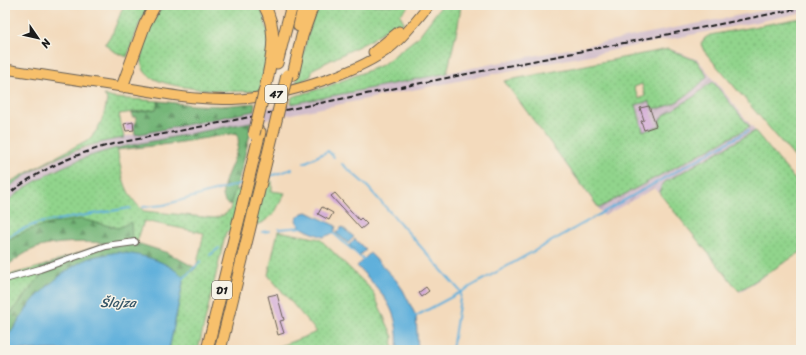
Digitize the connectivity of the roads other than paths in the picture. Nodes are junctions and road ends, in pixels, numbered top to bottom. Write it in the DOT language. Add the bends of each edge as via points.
graph roads {
  1 [pos="156,5"];
  2 [pos="264,5"];
  3 [pos="292,5"];
  4 [pos="304,5"];
  5 [pos="313,5"];
  6 [pos="423,5"];
  7 [pos="429,5"];
  8 [pos="5,69"];
  9 [pos="271,75"];
  10 [pos="290,75"];
  11 [pos="329,78"];
  12 [pos="122,87"];
  13 [pos="233,230"];
  14 [pos="135,242"];
  15 [pos="5,280"];
  16 [pos="203,350"];
  17 [pos="207,350"];
  18 [pos="220,350"];
  1 -- 12 [label="highway" via="145,24"];
  2 -- 9 [label="highway" via="270,16 273,35"];
  3 -- 9 [label="highway, D1"];
  4 -- 10 [label="highway"];
  5 -- 10 [label="highway"];
  6 -- 11 [label="main road" via="380,48"];
  7 -- 11 [label="main road, 47" via="392,47 361,65"];
  8 -- 12 [label="main road, 47"];
  9 -- 13 [label="highway, D1"];
  10 -- 18 [label="highway, D1, bridge" via="254,225"];
  11 -- 12 [label="main road, 47" via="289,91 232,99 192,98"];
  13 -- 16 [label="highway"];
  13 -- 17 [label="highway, D1"];
  14 -- 15 [label="street" via="106,246"];
}
